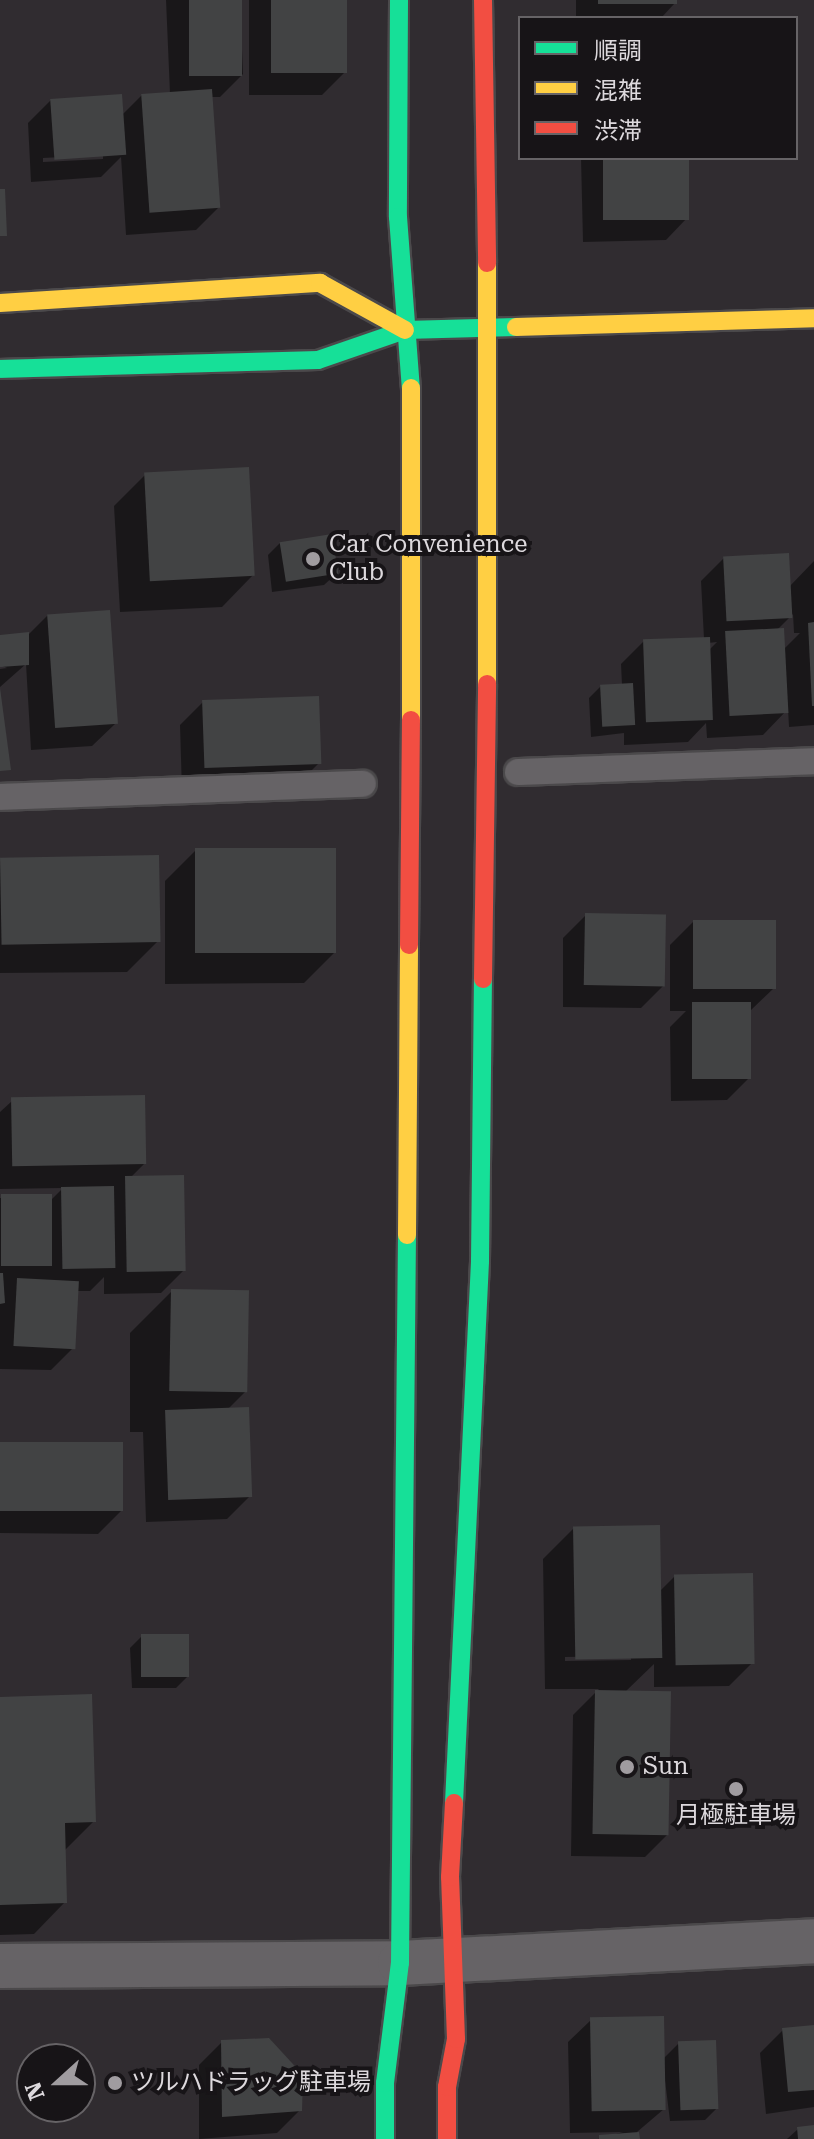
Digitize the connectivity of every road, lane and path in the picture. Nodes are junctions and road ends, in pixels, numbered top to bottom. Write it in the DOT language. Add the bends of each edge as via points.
graph roads {
  1 [pos="399,0"];
  2 [pos="483,0"];
  3 [pos="0,303"];
  4 [pos="814,318"];
  5 [pos="489,328"];
  6 [pos="405,330"];
  7 [pos="0,369"];
  8 [pos="814,761"];
  9 [pos="518,772"];
  10 [pos="363,784"];
  11 [pos="0,797"];
  12 [pos="814,1941"];
  13 [pos="455,1957"];
  14 [pos="400,1963"];
  15 [pos="0,1966"];
  16 [pos="385,2139"];
  17 [pos="447,2139"];
  1 -- 6 [label="street" via="398,217"];
  2 -- 5 [label="street" via="483,219"];
  3 -- 6 [label="street" via="320,283"];
  4 -- 5 [label="street"];
  5 -- 6 [label="street"];
  5 -- 13 [label="street" via="480,1261 450,1877"];
  6 -- 7 [label="street" via="318,360"];
  6 -- 14 [label="street" via="414,431"];
  8 -- 9 [label="lane"];
  10 -- 11 [label="lane"];
  12 -- 13 [label="street"];
  13 -- 14 [label="street"];
  13 -- 17 [label="street" via="456,2039 447,2087"];
  14 -- 15 [label="street"];
  14 -- 16 [label="street" via="385,2083"];
}
